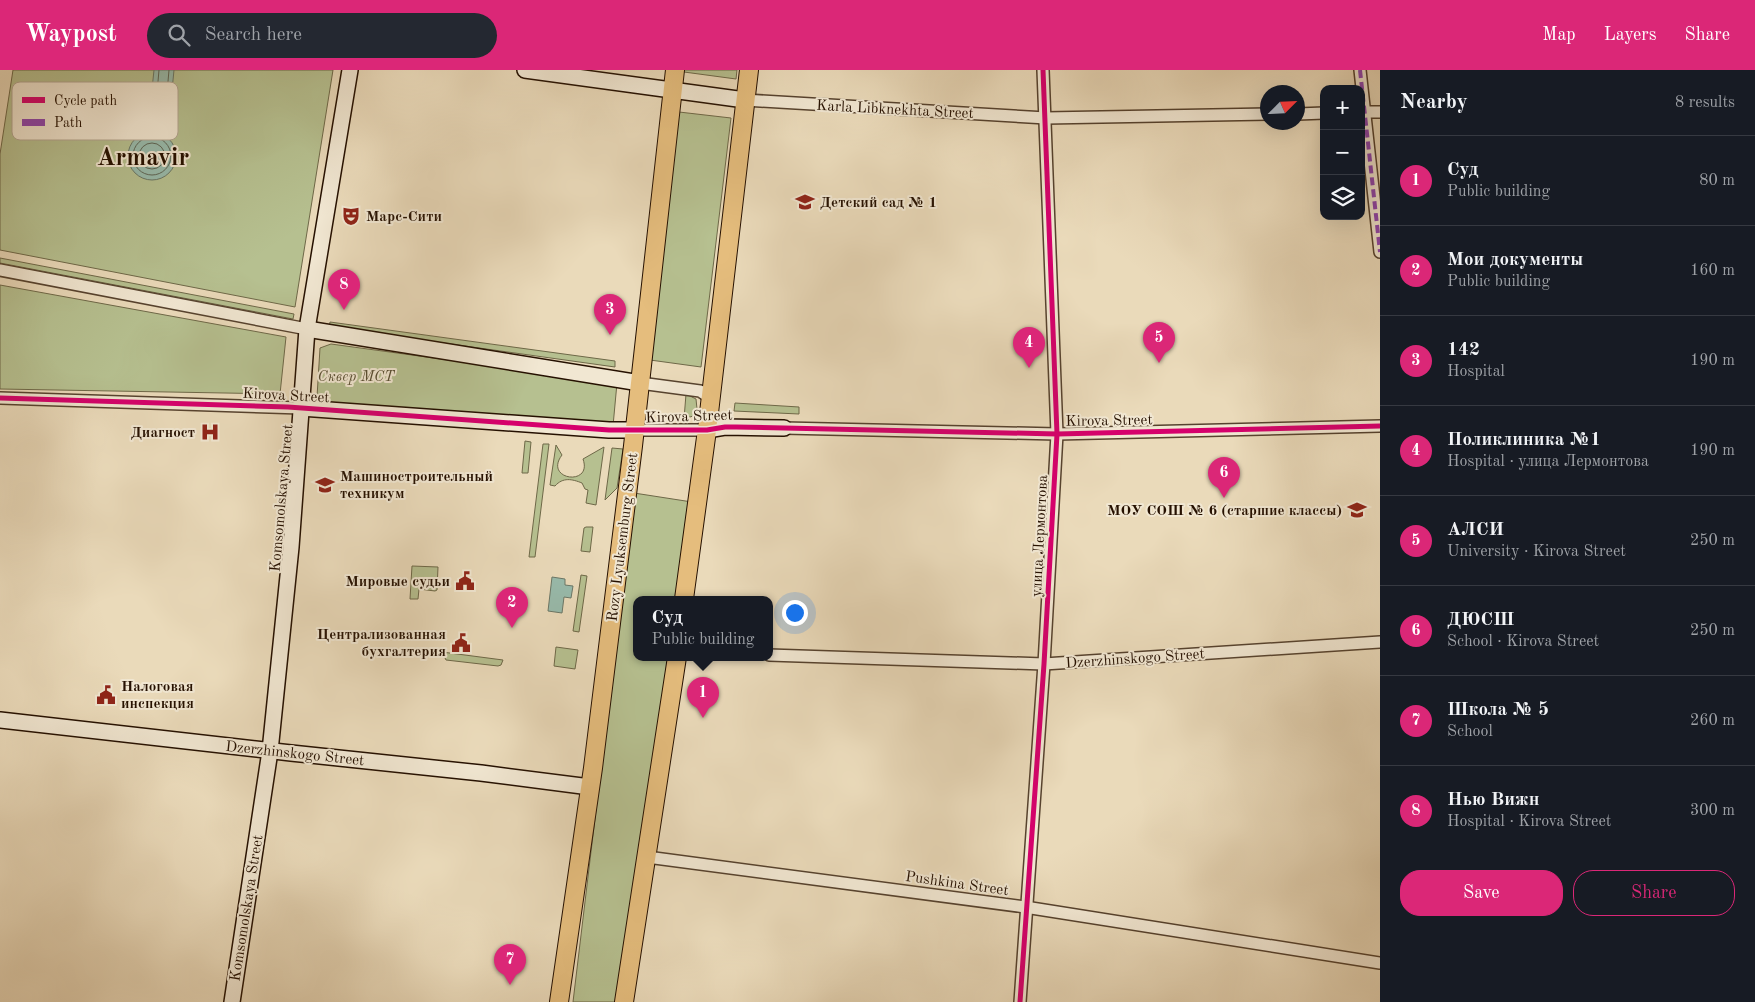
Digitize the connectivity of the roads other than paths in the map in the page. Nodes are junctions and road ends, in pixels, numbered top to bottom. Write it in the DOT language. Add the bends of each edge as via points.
graph roads {
  1 [pos="350,70"];
  2 [pos="525,70"];
  3 [pos="675,70"];
  4 [pos="749,70"];
  5 [pos="1044,70"];
  6 [pos="1360,70"];
  7 [pos="1361,85"];
  8 [pos="672,90"];
  9 [pos="746,100"];
  10 [pos="1365,112"];
  11 [pos="1380,112"];
  12 [pos="1320,113"];
  13 [pos="1260,114"];
  14 [pos="1305,114"];
  15 [pos="1046,118"];
  16 [pos="1365,128"];
  17 [pos="1380,252"];
  18 [pos="0,270"];
  19 [pos="307,328"];
  20 [pos="640,383"];
  21 [pos="0,398"];
  22 [pos="711,398"];
  23 [pos="301,408"];
  24 [pos="1380,426"];
  25 [pos="784,428"];
  26 [pos="635,430"];
  27 [pos="707,430"];
  28 [pos="1057,434"];
  29 [pos="684,596"];
  30 [pos="1380,642"];
  31 [pos="773,655"];
  32 [pos="676,661"];
  33 [pos="1044,664"];
  34 [pos="0,720"];
  35 [pos="270,751"];
  36 [pos="590,787"];
  37 [pos="647,857"];
  38 [pos="1025,907"];
  39 [pos="1380,963"];
  40 [pos="232,1002"];
  41 [pos="560,1002"];
  42 [pos="624,1002"];
  43 [pos="1020,1002"];
  1 -- 19 [label="street, Komsomolskaya Street"];
  2 -- 8 [label="street, Karla Libknekhta Street"];
  3 -- 8 [label="main road, Rozy Lyuksemburg Street"];
  4 -- 9 [label="main road"];
  5 -- 15 [label="street, улица Лермонтова"];
  6 -- 7 [label="street"];
  8 -- 9 [label="street, Karla Libknekhta Street"];
  8 -- 20 [label="main road, Rozy Lyuksemburg Street"];
  9 -- 15 [label="street, Karla Libknekhta Street"];
  9 -- 22 [label="main road"];
  10 -- 11 [label="street"];
  12 -- 14 [label="street"];
  13 -- 15 [label="street, Karla Libknekhta Street"];
  15 -- 28 [label="street, улица Лермонтова"];
  16 -- 17 [label="street"];
  18 -- 19 [label="street, Kirova Street"];
  19 -- 20 [label="street, Kirova Street"];
  19 -- 23 [label="street, Komsomolskaya Street"];
  20 -- 22 [label="street, Kirova Street" via="700,391"];
  20 -- 26 [label="main road, Rozy Lyuksemburg Street"];
  21 -- 23 [label="street, Kirova Street"];
  22 -- 27 [label="main road"];
  23 -- 26 [label="street, Kirova Street"];
  23 -- 35 [label="street, Komsomolskaya Street" via="291,548"];
  24 -- 28 [label="street, Kirova Street"];
  25 -- 27 [label="street, Kirova Street" via="725,427"];
  25 -- 28 [label="street, Kirova Street"];
  26 -- 27 [label="street, Kirova Street"];
  26 -- 36 [label="main road, Rozy Lyuksemburg Street"];
  27 -- 29 [label="main road"];
  28 -- 33 [label="street, улица Лермонтова"];
  30 -- 33 [label="street, Dzerzhinskogo Street"];
  31 -- 33 [label="street, Dzerzhinskogo Street"];
  32 -- 37 [label="main road"];
  33 -- 38 [label="street, улица Лермонтова"];
  34 -- 35 [label="street, Dzerzhinskogo Street"];
  35 -- 36 [label="street, Dzerzhinskogo Street"];
  35 -- 40 [label="street, Komsomolskaya Street"];
  36 -- 41 [label="main road, Rozy Lyuksemburg Street"];
  37 -- 38 [label="street, Pushkina Street"];
  37 -- 42 [label="main road"];
  38 -- 39 [label="street, Pushkina Street"];
  38 -- 43 [label="street, улица Лермонтова"];
}
